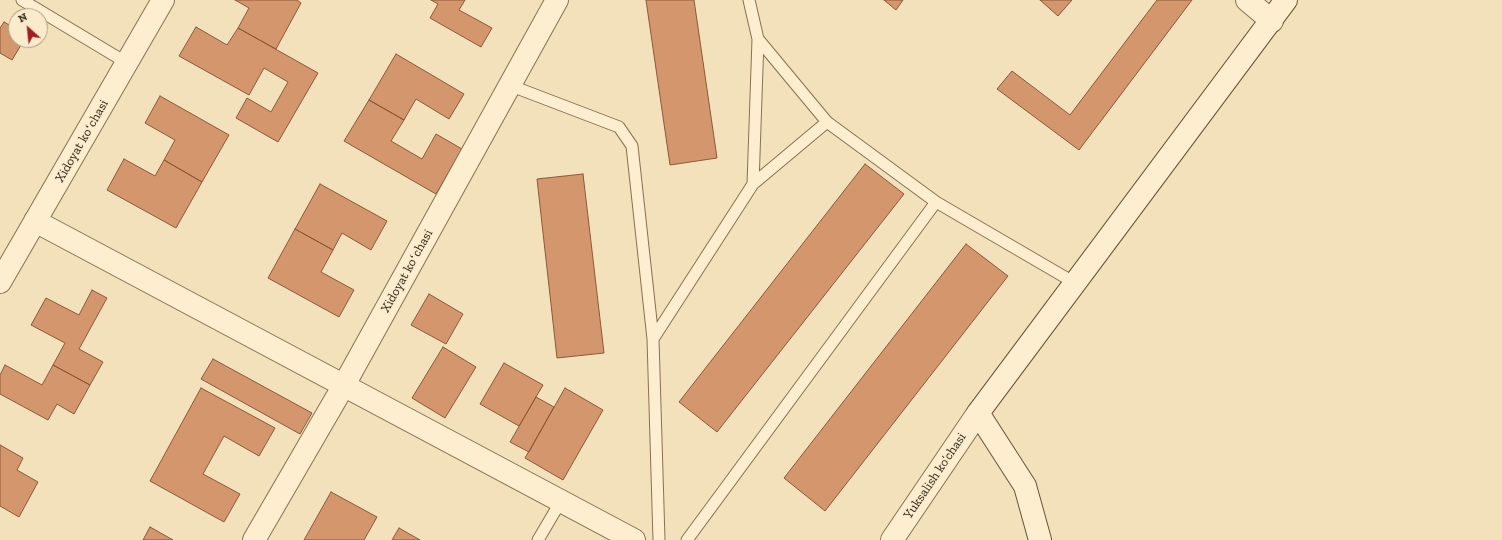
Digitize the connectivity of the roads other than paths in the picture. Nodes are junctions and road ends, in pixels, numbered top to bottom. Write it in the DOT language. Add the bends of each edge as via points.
graph roads {
  1 [pos="22,0"];
  2 [pos="164,0"];
  3 [pos="557,0"];
  4 [pos="749,0"];
  5 [pos="1248,0"];
  6 [pos="1286,0"];
  7 [pos="1272,21"];
  8 [pos="758,39"];
  9 [pos="127,63"];
  10 [pos="509,85"];
  11 [pos="827,122"];
  12 [pos="752,184"];
  13 [pos="936,202"];
  14 [pos="35,221"];
  15 [pos="0,282"];
  16 [pos="1075,283"];
  17 [pos="653,339"];
  18 [pos="344,385"];
  19 [pos="978,413"];
  20 [pos="561,501"];
  21 [pos="254,540"];
  22 [pos="538,540"];
  23 [pos="634,540"];
  24 [pos="659,540"];
  25 [pos="687,540"];
  26 [pos="892,540"];
  27 [pos="1040,540"];
  1 -- 9 [label="lane"];
  2 -- 9 [label="street, Xidoyat koʻchasi"];
  3 -- 10 [label="street, Xidoyat koʻchasi"];
  4 -- 8 [label="lane"];
  5 -- 7 [label="street"];
  6 -- 7 [label="street, Yuksalish ko’chasi"];
  7 -- 16 [label="street, Yuksalish ko’chasi"];
  8 -- 11 [label="lane"];
  8 -- 12 [label="lane"];
  9 -- 14 [label="street, Xidoyat koʻchasi"];
  10 -- 17 [label="lane" via="620,127 632,146"];
  10 -- 18 [label="street, Xidoyat koʻchasi"];
  11 -- 12 [label="lane"];
  11 -- 13 [label="lane"];
  12 -- 17 [label="lane"];
  13 -- 16 [label="lane"];
  13 -- 25 [label="lane"];
  14 -- 15 [label="street, Xidoyat koʻchasi"];
  14 -- 18 [label="street"];
  16 -- 19 [label="street, Yuksalish ko’chasi"];
  17 -- 24 [label="lane"];
  18 -- 20 [label="street"];
  18 -- 21 [label="street, Xidoyat koʻchasi"];
  19 -- 26 [label="street, Yuksalish ko’chasi"];
  19 -- 27 [label="street" via="1025,486"];
  20 -- 22 [label="lane"];
  20 -- 23 [label="street"];
}
